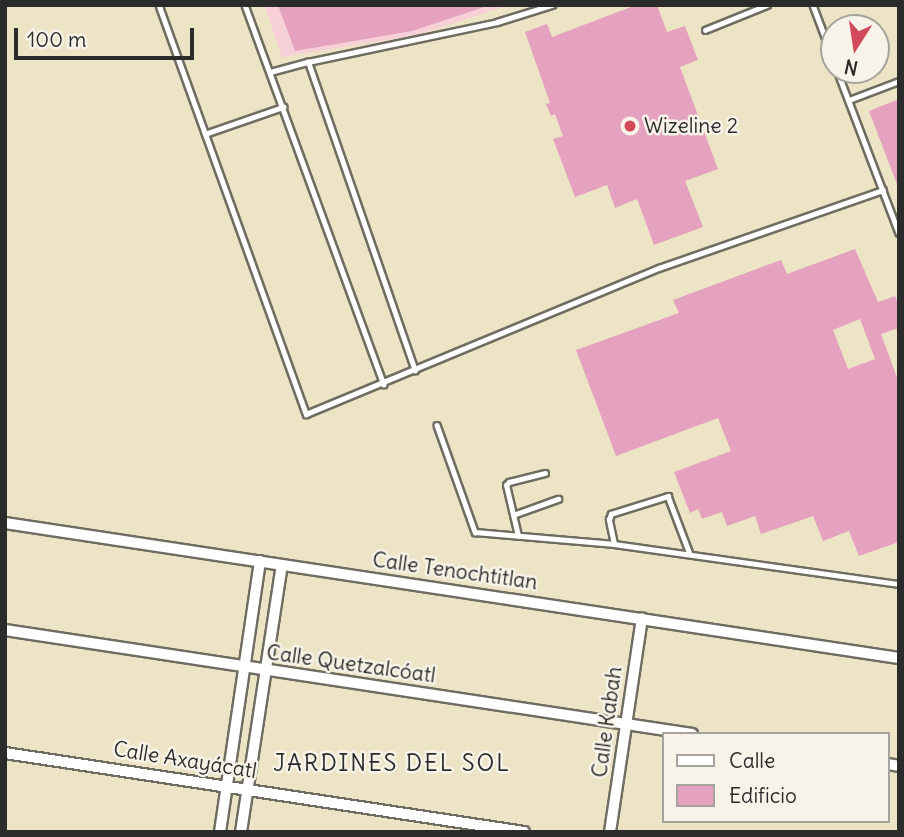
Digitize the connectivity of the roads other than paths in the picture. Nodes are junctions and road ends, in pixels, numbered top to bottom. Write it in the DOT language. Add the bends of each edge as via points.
graph roads {
  1 [pos="159,5"];
  2 [pos="246,5"];
  3 [pos="552,5"];
  4 [pos="768,5"];
  5 [pos="813,5"];
  6 [pos="820,24"];
  7 [pos="705,30"];
  8 [pos="308,62"];
  9 [pos="271,74"];
  10 [pos="899,81"];
  11 [pos="843,84"];
  12 [pos="849,100"];
  13 [pos="283,107"];
  14 [pos="205,134"];
  15 [pos="883,190"];
  16 [pos="899,233"];
  17 [pos="415,371"];
  18 [pos="384,384"];
  19 [pos="437,425"];
  20 [pos="545,473"];
  21 [pos="558,499"];
  22 [pos="513,515"];
  23 [pos="5,523"];
  24 [pos="518,537"];
  25 [pos="614,544"];
  26 [pos="690,554"];
  27 [pos="260,561"];
  28 [pos="282,565"];
  29 [pos="899,584"];
  30 [pos="642,618"];
  31 [pos="5,630"];
  32 [pos="899,658"];
  33 [pos="244,667"];
  34 [pos="265,670"];
  35 [pos="626,724"];
  36 [pos="679,732"];
  37 [pos="5,753"];
  38 [pos="226,786"];
  39 [pos="247,789"];
  40 [pos="220,832"];
  41 [pos="241,832"];
  42 [pos="524,832"];
  43 [pos="610,832"];
  1 -- 14 [label="lane"];
  2 -- 9 [label="lane"];
  3 -- 8 [label="lane" via="485,25"];
  4 -- 7 [label="lane"];
  5 -- 6 [label="lane"];
  8 -- 9 [label="lane"];
  8 -- 17 [label="lane"];
  9 -- 13 [label="lane"];
  10 -- 12 [label="lane"];
  11 -- 12 [label="lane"];
  12 -- 15 [label="lane"];
  13 -- 14 [label="lane"];
  13 -- 18 [label="lane"];
  14 -- 18 [label="lane" via="304,412 312,414"];
  15 -- 16 [label="lane"];
  15 -- 17 [label="lane" via="659,268"];
  17 -- 18 [label="lane"];
  19 -- 24 [label="lane" via="473,531"];
  20 -- 22 [label="lane" via="508,483"];
  21 -- 22 [label="lane"];
  22 -- 24 [label="lane"];
  23 -- 27 [label="street, Calle Tenochtitlan"];
  24 -- 25 [label="lane"];
  25 -- 26 [label="lane"];
  25 -- 26 [label="lane" via="611,514 668,496"];
  26 -- 29 [label="lane"];
  27 -- 28 [label="street, Calle Tenochtitlan"];
  27 -- 33 [label="street"];
  28 -- 30 [label="street, Calle Tenochtitlan"];
  28 -- 34 [label="street"];
  30 -- 32 [label="street, Calle Tenochtitlan"];
  30 -- 35 [label="street, Calle Kabah"];
  31 -- 33 [label="street, Calle Quetzalcóatl"];
  33 -- 34 [label="street, Calle Quetzalcóatl"];
  33 -- 38 [label="street"];
  34 -- 35 [label="street, Calle Quetzalcóatl"];
  34 -- 39 [label="street"];
  35 -- 36 [label="street, Calle Quetzalcóatl"];
  35 -- 43 [label="street, Calle Kabah"];
  37 -- 38 [label="street, Calle Axayácatl"];
  38 -- 39 [label="street, Calle Axayácatl"];
  38 -- 40 [label="street"];
  39 -- 41 [label="street"];
  39 -- 42 [label="street, Calle Axayácatl"];
}
